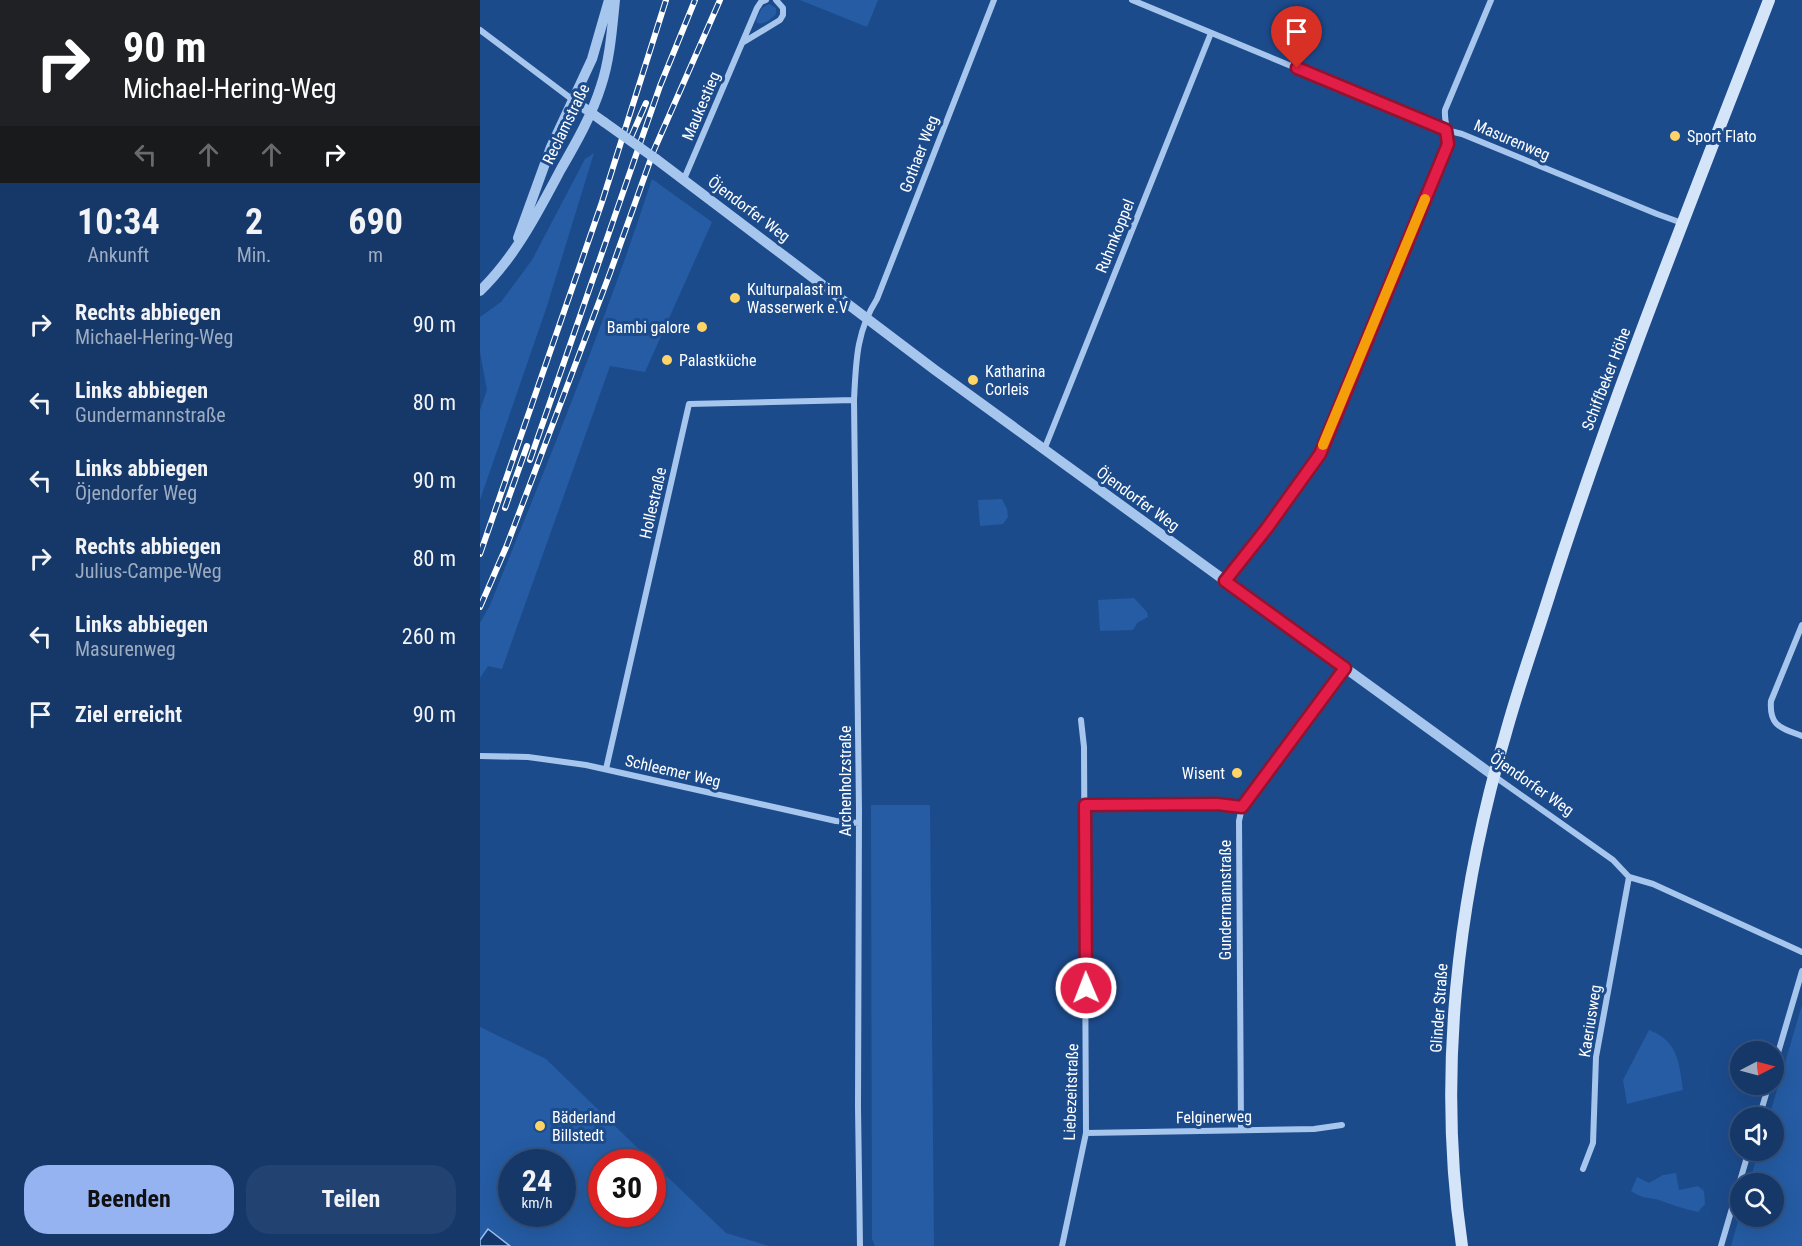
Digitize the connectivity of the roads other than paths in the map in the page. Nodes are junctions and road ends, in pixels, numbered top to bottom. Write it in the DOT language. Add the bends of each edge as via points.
graph roads {
  1 [pos="609,0"];
  2 [pos="615,0"];
  3 [pos="766,0"];
  4 [pos="776,0"];
  5 [pos="994,0"];
  6 [pos="1132,0"];
  7 [pos="1491,0"];
  8 [pos="1769,0"];
  9 [pos="480,30"];
  10 [pos="1211,33"];
  11 [pos="742,44"];
  12 [pos="573,100"];
  13 [pos="591,112"];
  14 [pos="1446,130"];
  15 [pos="684,179"];
  16 [pos="1683,223"];
  17 [pos="514,249"];
  18 [pos="480,291"];
  19 [pos="866,317"];
  20 [pos="854,400"];
  21 [pos="1044,450"];
  22 [pos="1225,581"];
  23 [pos="1802,625"];
  24 [pos="1345,668"];
  25 [pos="1081,720"];
  26 [pos="1802,736"];
  27 [pos="480,756"];
  28 [pos="606,769"];
  29 [pos="1494,776"];
  30 [pos="1085,805"];
  31 [pos="1242,807"];
  32 [pos="859,823"];
  33 [pos="1629,877"];
  34 [pos="1802,952"];
  35 [pos="1802,971"];
  36 [pos="1781,1041"];
  37 [pos="1342,1125"];
  38 [pos="1241,1130"];
  39 [pos="1086,1132"];
  40 [pos="1746,1161"];
  41 [pos="1583,1169"];
  42 [pos="860,1246"];
  43 [pos="1062,1246"];
  44 [pos="1462,1246"];
  45 [pos="1721,1246"];
  1 -- 12 [label="street, Reclamstraße" via="592,59"];
  2 -- 13 [label="street, Reclamstraße" via="607,66"];
  3 -- 11 [label="street, Maukestieg" via="757,8"];
  4 -- 11 [label="street" via="783,8 780,20"];
  5 -- 19 [label="street, Gothaer Weg" via="877,299"];
  6 -- 10 [label="street, Masurenweg"];
  7 -- 14 [label="street" via="1445,110"];
  8 -- 16 [label="main road, Schiffbeker Höhe"];
  9 -- 12 [label="street, Öjendorfer Weg"];
  10 -- 14 [label="street, Masurenweg"];
  10 -- 21 [label="street, Ruhmkoppel"];
  11 -- 15 [label="street, Maukestieg"];
  12 -- 13 [label="street, Öjendorfer Weg"];
  12 -- 17 [label="street, Reclamstraße" via="551,147"];
  13 -- 15 [label="street, Öjendorfer Weg, bridge"];
  13 -- 17 [label="street, Reclamstraße" via="539,212"];
  14 -- 16 [label="street, Masurenweg"];
  14 -- 22 [label="street" via="1448,144 1320,454"];
  15 -- 19 [label="street, Öjendorfer Weg"];
  16 -- 29 [label="main road, Schiffbeker Höhe" via="1598,447"];
  17 -- 18 [label="street, Reclamstraße"];
  19 -- 20 [label="street, Archenholzstraße" via="858,342"];
  19 -- 21 [label="street, Öjendorfer Weg"];
  20 -- 28 [label="street, Hollestraße" via="689,404"];
  20 -- 32 [label="street, Archenholzstraße"];
  21 -- 22 [label="street, Öjendorfer Weg"];
  22 -- 24 [label="street, Öjendorfer Weg"];
  23 -- 26 [label="street" via="1771,701 1770,714 1775,724"];
  24 -- 29 [label="street, Öjendorfer Weg"];
  24 -- 31 [label="street, Gundermannstraße"];
  25 -- 30 [label="street, Liebezeitstraße"];
  27 -- 28 [label="street, Schleemer Weg" via="528,757"];
  28 -- 32 [label="street, Schleemer Weg" via="735,800"];
  29 -- 33 [label="street, Öjendorfer Weg" via="1613,860"];
  29 -- 44 [label="main road, Glinder Straße" via="1461,943 1454,1016 1453,1157"];
  30 -- 31 [label="street"];
  30 -- 39 [label="street, Liebezeitstraße"];
  31 -- 38 [label="street, Gundermannstraße" via="1238,847"];
  32 -- 42 [label="street, Archenholzstraße"];
  33 -- 34 [label="street, Öjendorfer Weg" via="1653,884"];
  33 -- 41 [label="street, Kaeriusweg" via="1596,1057 1593,1143"];
  35 -- 36 [label="street"];
  37 -- 38 [label="street, Felginerweg"];
  38 -- 39 [label="street, Felginerweg"];
  39 -- 43 [label="street, Liebezeitstraße"];
  40 -- 45 [label="street"];
}
